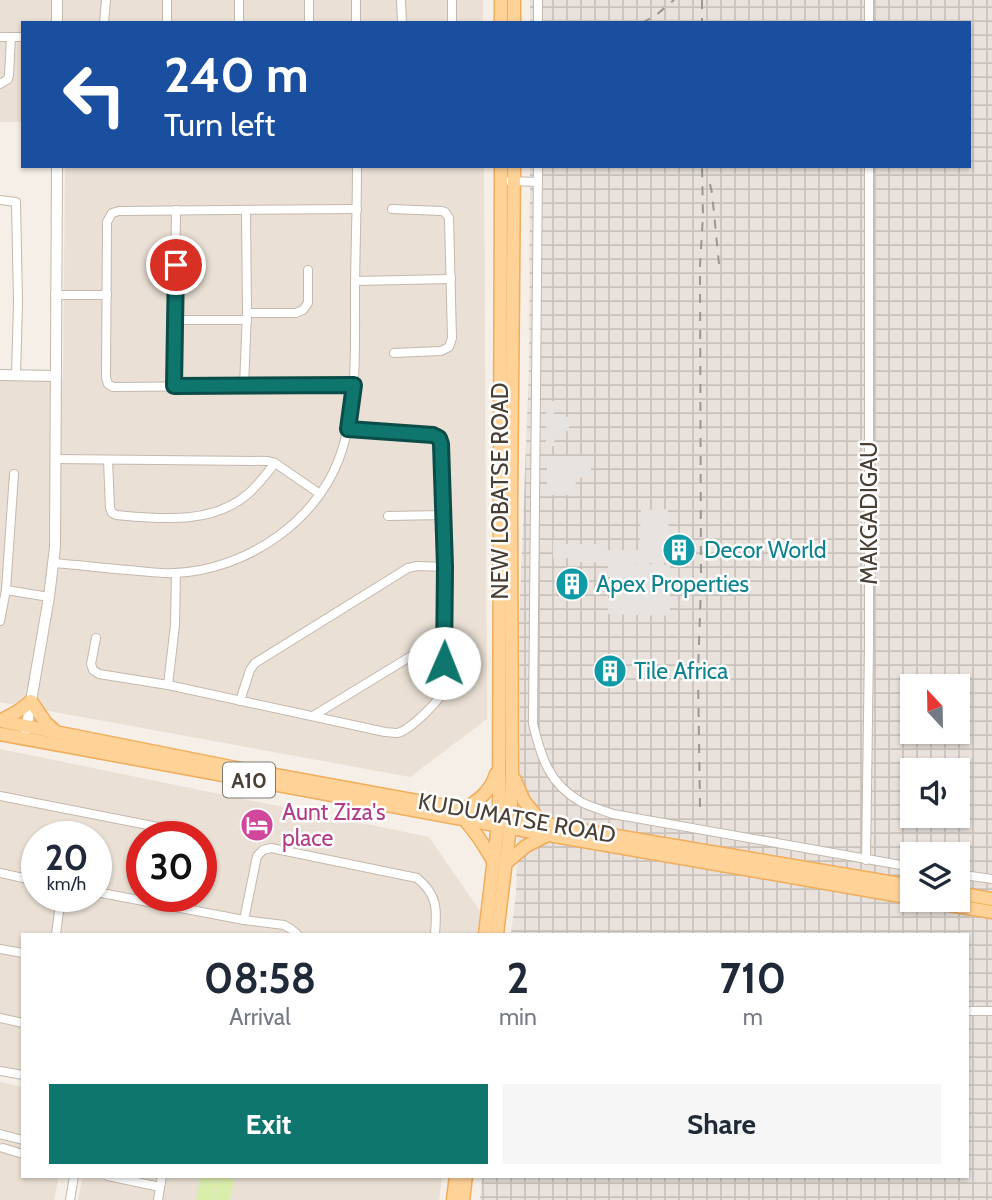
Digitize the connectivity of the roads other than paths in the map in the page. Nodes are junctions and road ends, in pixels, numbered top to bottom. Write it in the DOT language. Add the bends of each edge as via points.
graph roads {
  1 [pos="57,0"];
  2 [pos="106,0"];
  3 [pos="167,0"];
  4 [pos="239,0"];
  5 [pos="309,0"];
  6 [pos="356,0"];
  7 [pos="401,0"];
  8 [pos="452,0"];
  9 [pos="501,0"];
  10 [pos="514,0"];
  11 [pos="538,0"];
  12 [pos="869,0"];
  13 [pos="57,21"];
  14 [pos="104,21"];
  15 [pos="167,21"];
  16 [pos="239,21"];
  17 [pos="309,21"];
  18 [pos="356,21"];
  19 [pos="402,21"];
  20 [pos="452,21"];
  21 [pos="501,21"];
  22 [pos="514,21"];
  23 [pos="538,21"];
  24 [pos="869,21"];
  25 [pos="0,37"];
  26 [pos="11,37"];
  27 [pos="21,37"];
  28 [pos="0,84"];
  29 [pos="57,168"];
  30 [pos="357,168"];
  31 [pos="502,168"];
  32 [pos="513,168"];
  33 [pos="538,168"];
  34 [pos="869,168"];
  35 [pos="507,181"];
  36 [pos="538,182"];
  37 [pos="0,200"];
  38 [pos="357,209"];
  39 [pos="392,209"];
  40 [pos="176,210"];
  41 [pos="246,211"];
  42 [pos="308,270"];
  43 [pos="451,279"];
  44 [pos="355,281"];
  45 [pos="55,295"];
  46 [pos="107,295"];
  47 [pos="247,316"];
  48 [pos="175,320"];
  49 [pos="394,353"];
  50 [pos="0,375"];
  51 [pos="16,375"];
  52 [pos="55,376"];
  53 [pos="354,385"];
  54 [pos="174,386"];
  55 [pos="244,386"];
  56 [pos="348,429"];
  57 [pos="55,460"];
  58 [pos="108,460"];
  59 [pos="275,463"];
  60 [pos="14,474"];
  61 [pos="320,494"];
  62 [pos="444,515"];
  63 [pos="388,516"];
  64 [pos="54,563"];
  65 [pos="445,567"];
  66 [pos="176,573"];
  67 [pos="6,590"];
  68 [pos="49,597"];
  69 [pos="0,621"];
  70 [pos="444,636"];
  71 [pos="96,638"];
  72 [pos="168,685"];
  73 [pos="31,701"];
  74 [pos="240,701"];
  75 [pos="313,716"];
  76 [pos="0,721"];
  77 [pos="54,730"];
  78 [pos="26,732"];
  79 [pos="0,734"];
  80 [pos="499,765"];
  81 [pos="512,773"];
  82 [pos="0,796"];
  83 [pos="464,814"];
  84 [pos="127,821"];
  85 [pos="504,822"];
  86 [pos="546,830"];
  87 [pos="866,860"];
  88 [pos="500,862"];
  89 [pos="900,865"];
  90 [pos="0,873"];
  91 [pos="970,876"];
  92 [pos="21,878"];
  93 [pos="992,879"];
  94 [pos="900,884"];
  95 [pos="900,896"];
  96 [pos="970,896"];
  97 [pos="992,899"];
  98 [pos="970,908"];
  99 [pos="59,912"];
  100 [pos="211,912"];
  101 [pos="992,912"];
  102 [pos="244,920"];
  103 [pos="56,933"];
  104 [pos="296,933"];
  105 [pos="435,933"];
  106 [pos="485,933"];
  107 [pos="497,933"];
  108 [pos="0,949"];
  109 [pos="21,953"];
  110 [pos="969,1011"];
  111 [pos="992,1011"];
  112 [pos="0,1018"];
  113 [pos="21,1023"];
  114 [pos="0,1071"];
  115 [pos="21,1075"];
  116 [pos="0,1134"];
  117 [pos="21,1139"];
  118 [pos="1,1149"];
  119 [pos="21,1154"];
  120 [pos="74,1178"];
  121 [pos="117,1178"];
  122 [pos="162,1178"];
  123 [pos="456,1178"];
  124 [pos="466,1178"];
  125 [pos="160,1187"];
  126 [pos="70,1200"];
  127 [pos="158,1200"];
  128 [pos="453,1200"];
  129 [pos="463,1200"];
  1 -- 13 [label="street"];
  2 -- 14 [label="street"];
  3 -- 15 [label="street"];
  4 -- 16 [label="street"];
  5 -- 17 [label="street"];
  6 -- 18 [label="street"];
  7 -- 19 [label="street"];
  8 -- 20 [label="street"];
  9 -- 21 [label="main road"];
  10 -- 22 [label="main road"];
  11 -- 23 [label="street"];
  12 -- 24 [label="street"];
  25 -- 26 [label="street"];
  26 -- 27 [label="street"];
  26 -- 28 [label="street" via="8,79"];
  29 -- 45 [label="street"];
  30 -- 38 [label="street"];
  31 -- 35 [label="main road, NEW LOBATSE ROAD"];
  32 -- 35 [label="main road"];
  33 -- 36 [label="street"];
  34 -- 87 [label="street, MAKGADIGAU"];
  35 -- 36 [label="street"];
  35 -- 80 [label="main road, NEW LOBATSE ROAD"];
  35 -- 81 [label="main road"];
  36 -- 87 [label="street" via="533,724 547,769 581,802 612,814"];
  37 -- 51 [label="street" via="16,202"];
  38 -- 41 [label="street"];
  38 -- 44 [label="street"];
  39 -- 43 [label="street" via="447,215"];
  40 -- 41 [label="street"];
  40 -- 46 [label="street" via="115,211 109,216"];
  40 -- 48 [label="street"];
  41 -- 47 [label="street"];
  42 -- 47 [label="street" via="308,303 303,310"];
  43 -- 44 [label="street"];
  43 -- 49 [label="street" via="449,347"];
  44 -- 53 [label="street"];
  45 -- 46 [label="street"];
  45 -- 52 [label="street"];
  46 -- 54 [label="street" via="108,384"];
  47 -- 48 [label="street"];
  47 -- 55 [label="street"];
  48 -- 54 [label="street"];
  50 -- 51 [label="street"];
  51 -- 52 [label="street"];
  52 -- 57 [label="street"];
  53 -- 55 [label="street"];
  53 -- 56 [label="street"];
  54 -- 55 [label="street"];
  56 -- 61 [label="street"];
  56 -- 62 [label="street" via="436,436 441,444"];
  57 -- 58 [label="street"];
  57 -- 64 [label="street"];
  58 -- 59 [label="street"];
  58 -- 59 [label="street" via="113,513 171,520 238,502"];
  59 -- 61 [label="street"];
  60 -- 67 [label="street"];
  61 -- 66 [label="street" via="301,517 265,545 236,560"];
  62 -- 63 [label="street"];
  62 -- 65 [label="street"];
  64 -- 66 [label="street"];
  64 -- 68 [label="street"];
  65 -- 70 [label="street"];
  65 -- 74 [label="street" via="408,568 255,663"];
  66 -- 72 [label="street"];
  67 -- 68 [label="street"];
  67 -- 69 [label="street"];
  68 -- 73 [label="street"];
  70 -- 75 [label="street"];
  70 -- 75 [label="street" via="442,695 407,729 385,732"];
  71 -- 72 [label="street" via="91,664 99,674"];
  72 -- 74 [label="street"];
  73 -- 76 [label="main road"];
  73 -- 77 [label="main road"];
  73 -- 78 [label="street"];
  74 -- 75 [label="street"];
  76 -- 78 [label="main road, KUDUMATSE ROAD / A10"];
  77 -- 78 [label="main road, KUDUMATSE ROAD / A10"];
  77 -- 83 [label="main road, KUDUMATSE ROAD / A10"];
  78 -- 79 [label="main road, KUDUMATSE ROAD / A10"];
  78 -- 83 [label="main road, KUDUMATSE ROAD / A10"];
  80 -- 83 [label="main road" via="485,793"];
  80 -- 85 [label="main road, NEW LOBATSE ROAD"];
  81 -- 85 [label="main road"];
  81 -- 86 [label="main road" via="524,801"];
  82 -- 84 [label="street"];
  83 -- 85 [label="main road, KUDUMATSE ROAD / A10"];
  83 -- 88 [label="main road"];
  85 -- 86 [label="main road, KUDUMATSE ROAD / A10"];
  85 -- 88 [label="main road"];
  86 -- 88 [label="main road"];
  86 -- 94 [label="main road, KUDUMATSE ROAD / A10"];
  86 -- 95 [label="main road, KUDUMATSE ROAD / A10"];
  87 -- 89 [label="street"];
  88 -- 106 [label="main road"];
  88 -- 107 [label="main road"];
  90 -- 92 [label="street"];
  91 -- 93 [label="street"];
  96 -- 97 [label="main road"];
  98 -- 101 [label="main road"];
  99 -- 103 [label="street"];
  100 -- 102 [label="street"];
  102 -- 104 [label="street" via="284,925"];
  102 -- 105 [label="street" via="257,856 271,848 417,878 436,904"];
  108 -- 109 [label="street"];
  110 -- 111 [label="street"];
  112 -- 113 [label="street"];
  114 -- 115 [label="street"];
  116 -- 117 [label="street"];
  118 -- 119 [label="street"];
  120 -- 126 [label="street"];
  121 -- 125 [label="street"];
  122 -- 125 [label="street"];
  123 -- 128 [label="main road"];
  124 -- 129 [label="main road"];
  125 -- 127 [label="street"];
}
